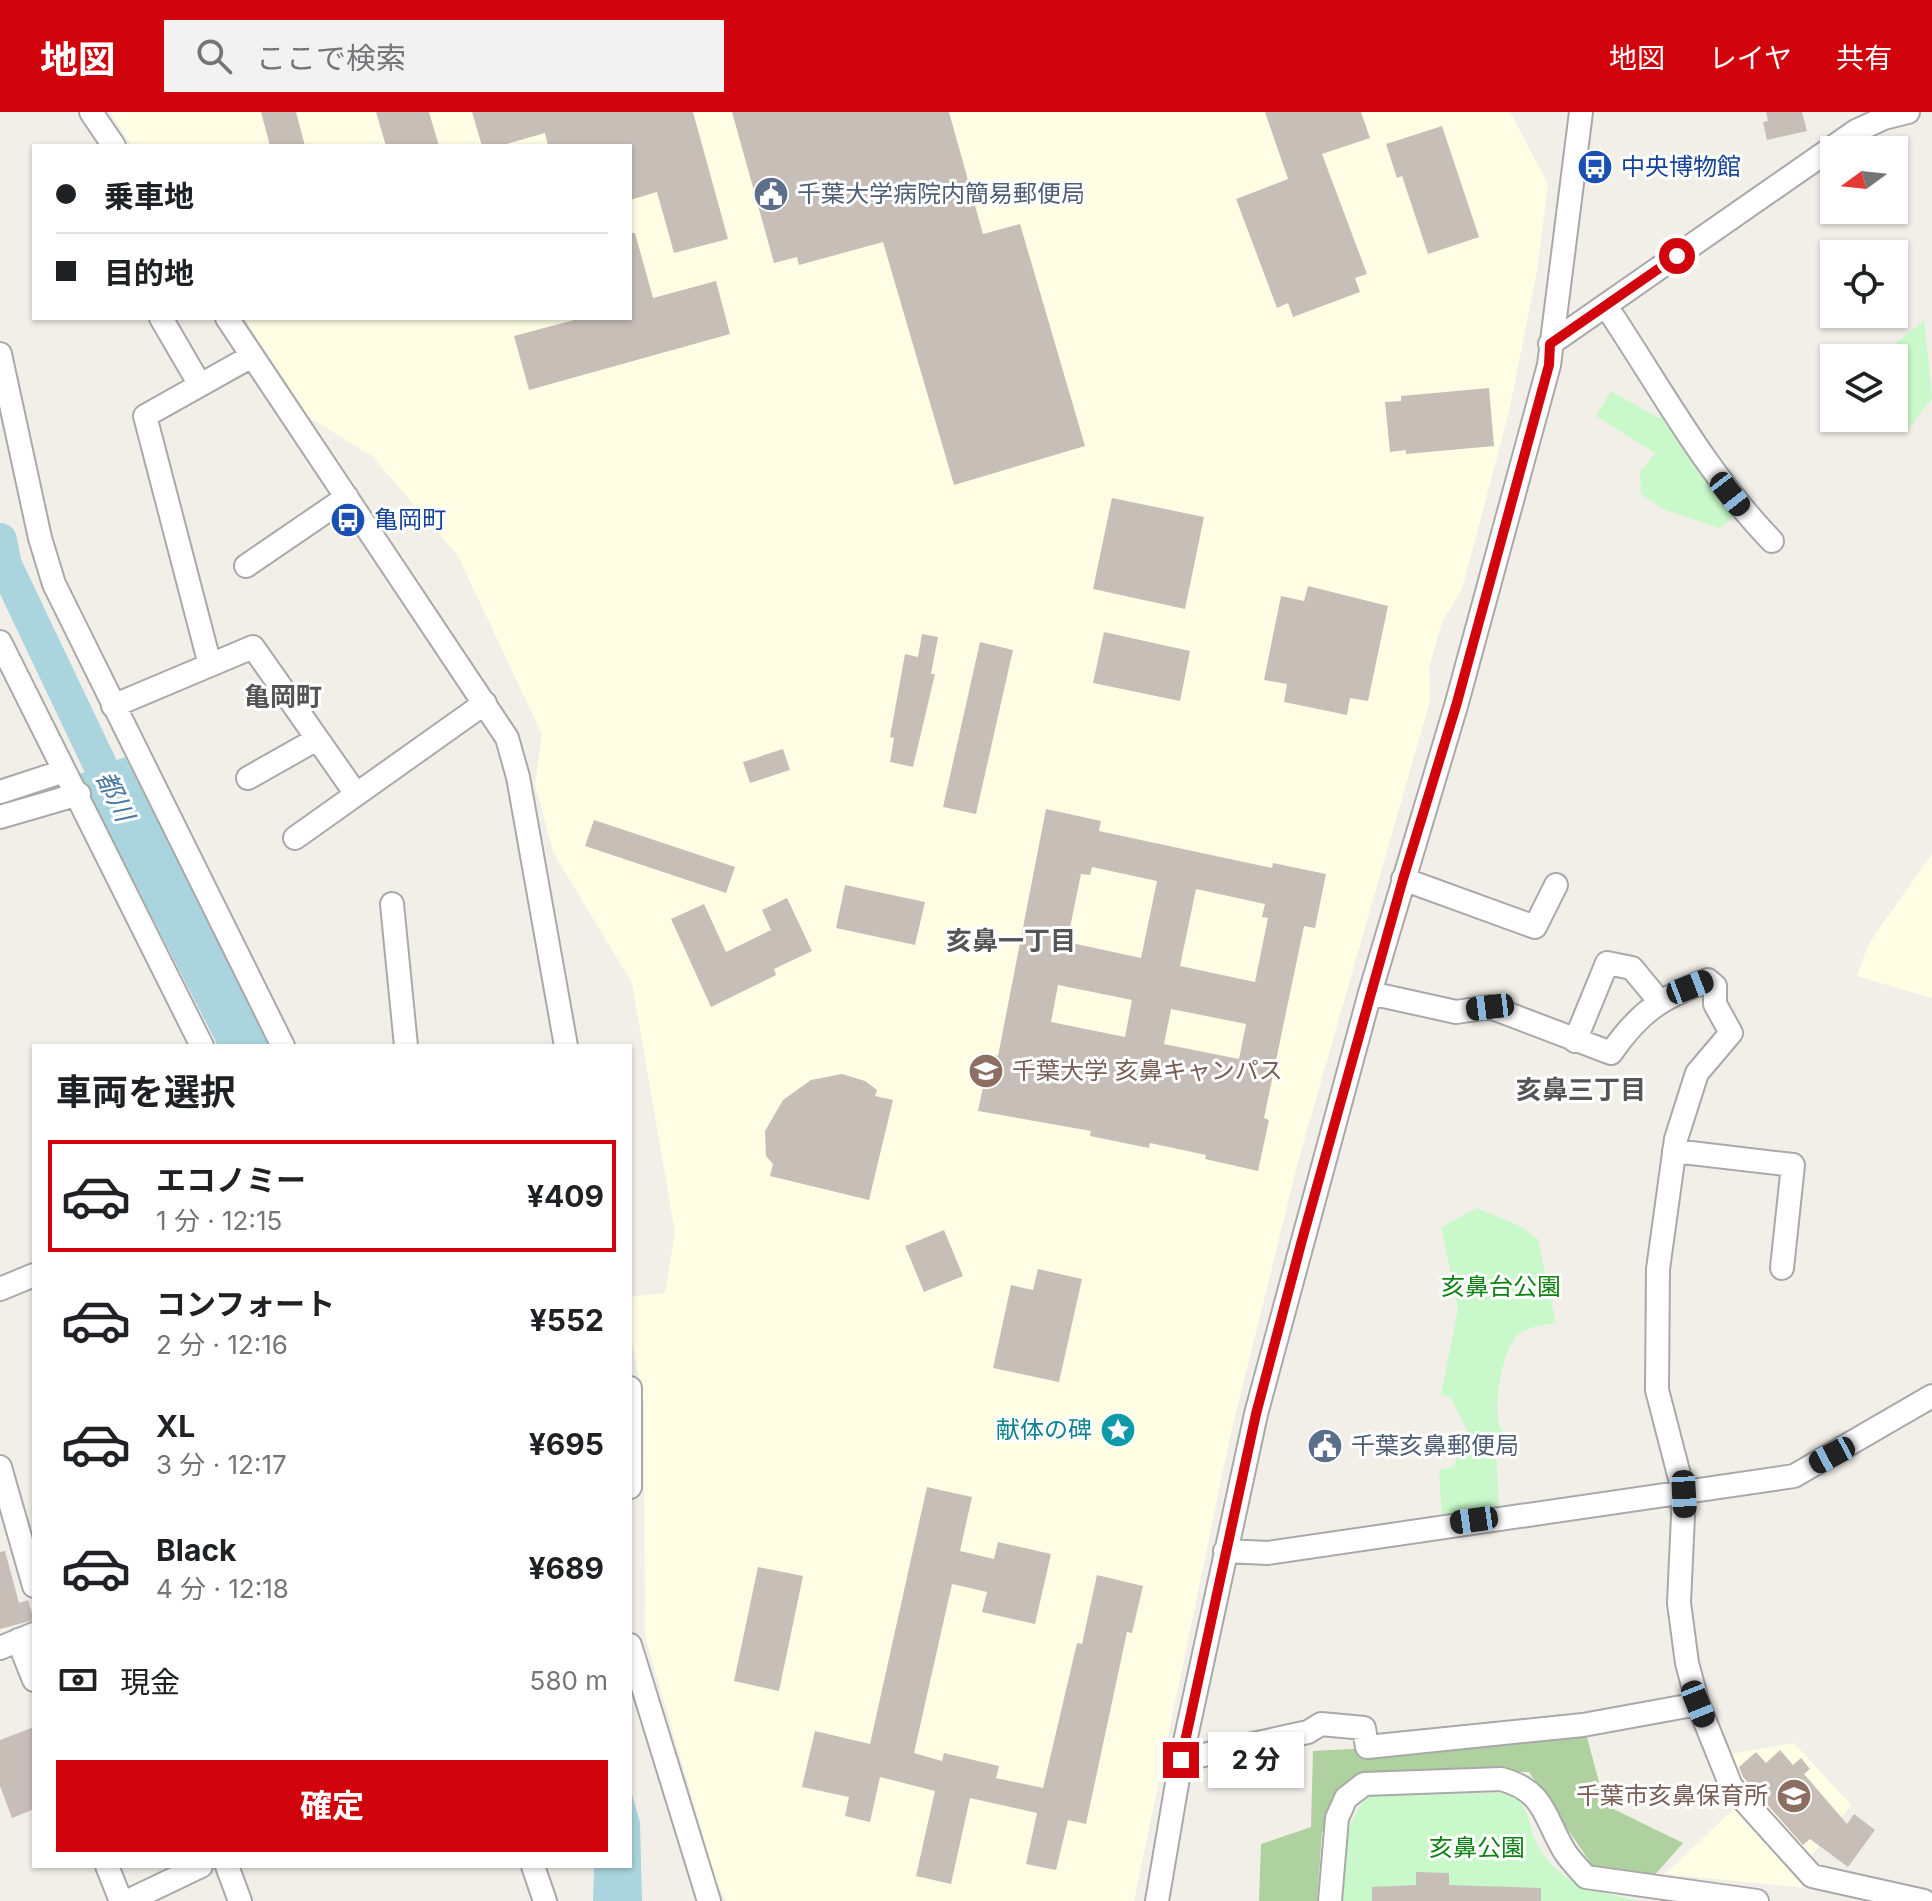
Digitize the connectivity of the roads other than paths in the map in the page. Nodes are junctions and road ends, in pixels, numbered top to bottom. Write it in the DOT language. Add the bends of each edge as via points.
graph roads {
  1 [pos="91,112"];
  2 [pos="1581,112"];
  3 [pos="1908,112"];
  4 [pos="113,144"];
  5 [pos="1606,306"];
  6 [pos="162,320"];
  7 [pos="228,320"];
  8 [pos="1550,344"];
  9 [pos="0,354"];
  10 [pos="252,356"];
  11 [pos="200,385"];
  12 [pos="347,497"];
  13 [pos="1772,541"];
  14 [pos="246,566"];
  15 [pos="0,642"];
  16 [pos="210,665"];
  17 [pos="485,703"];
  18 [pos="113,706"];
  19 [pos="317,739"];
  20 [pos="64,771"];
  21 [pos="248,778"];
  22 [pos="1,788"];
  23 [pos="79,794"];
  24 [pos="356,794"];
  25 [pos="7,815"];
  26 [pos="295,838"];
  27 [pos="1403,879"];
  28 [pos="1556,885"];
  29 [pos="392,904"];
  30 [pos="1370,993"];
  31 [pos="1660,1002"];
  32 [pos="1575,1041"];
  33 [pos="201,1044"];
  34 [pos="282,1044"];
  35 [pos="406,1044"];
  36 [pos="566,1044"];
  37 [pos="1674,1151"];
  38 [pos="1782,1268"];
  39 [pos="32,1276"];
  40 [pos="0,1289"];
  41 [pos="1932,1396"];
  42 [pos="0,1467"];
  43 [pos="1684,1494"];
  44 [pos="1225,1551"];
  45 [pos="32,1579"];
  46 [pos="17,1640"];
  47 [pos="632,1651"];
  48 [pos="32,1675"];
  49 [pos="1698,1704"];
  50 [pos="1181,1760"];
  51 [pos="108,1868"];
  52 [pos="197,1868"];
  53 [pos="228,1868"];
  54 [pos="534,1868"];
  55 [pos="121,1901"];
  56 [pos="128,1901"];
  57 [pos="240,1901"];
  58 [pos="545,1901"];
  59 [pos="709,1901"];
  60 [pos="1157,1901"];
  61 [pos="1330,1901"];
  62 [pos="1757,1901"];
  63 [pos="1924,1901"];
  1 -- 4 [label="street"];
  2 -- 8 [label="street"];
  3 -- 5 [label="street" via="1856,131"];
  5 -- 8 [label="street"];
  5 -- 13 [label="street" via="1700,454"];
  6 -- 11 [label="street"];
  7 -- 10 [label="street"];
  8 -- 27 [label="street" via="1549,365 1469,662"];
  9 -- 18 [label="street" via="54,584"];
  10 -- 11 [label="street"];
  10 -- 12 [label="street"];
  11 -- 16 [label="street" via="145,416"];
  12 -- 14 [label="street"];
  12 -- 17 [label="street"];
  15 -- 20 [label="street"];
  16 -- 18 [label="street"];
  16 -- 19 [label="street" via="253,647"];
  17 -- 24 [label="street"];
  17 -- 36 [label="street" via="507,738 518,777"];
  18 -- 34 [label="street"];
  19 -- 21 [label="street"];
  19 -- 24 [label="street"];
  20 -- 22 [label="street"];
  20 -- 23 [label="street"];
  22 -- 25 [label="street"];
  23 -- 25 [label="street"];
  23 -- 33 [label="street"];
  24 -- 26 [label="street"];
  27 -- 28 [label="street" via="1535,927"];
  27 -- 30 [label="street"];
  29 -- 35 [label="street"];
  30 -- 32 [label="street" via="1456,1012 1490,1007"];
  30 -- 44 [label="street" via="1256,1414"];
  31 -- 32 [label="street" via="1632,1022 1611,1053"];
  31 -- 32 [label="street" via="1632,968 1607,963"];
  31 -- 37 [label="street" via="1708,980 1715,986 1715,1004 1731,1033 1697,1073"];
  37 -- 38 [label="street" via="1793,1165"];
  37 -- 43 [label="street" via="1658,1269 1655,1353 1657,1390"];
  39 -- 40 [label="street"];
  41 -- 43 [label="street" via="1794,1476"];
  42 -- 45 [label="street"];
  43 -- 44 [label="street" via="1268,1553"];
  43 -- 49 [label="street" via="1679,1603"];
  44 -- 50 [label="street"];
  46 -- 48 [label="street"];
  47 -- 59 [label="street"];
  49 -- 50 [label="street" via="1583,1725 1367,1747 1364,1728 1321,1724 1308,1732"];
  49 -- 63 [label="street" via="1731,1786 1812,1876"];
  50 -- 60 [label="street"];
  51 -- 55 [label="street"];
  52 -- 56 [label="street"];
  53 -- 57 [label="street"];
  54 -- 58 [label="street"];
  61 -- 62 [label="street" via="1337,1818 1346,1798 1364,1784 1501,1779 1519,1783 1539,1799 1566,1854 1586,1877"];
}
